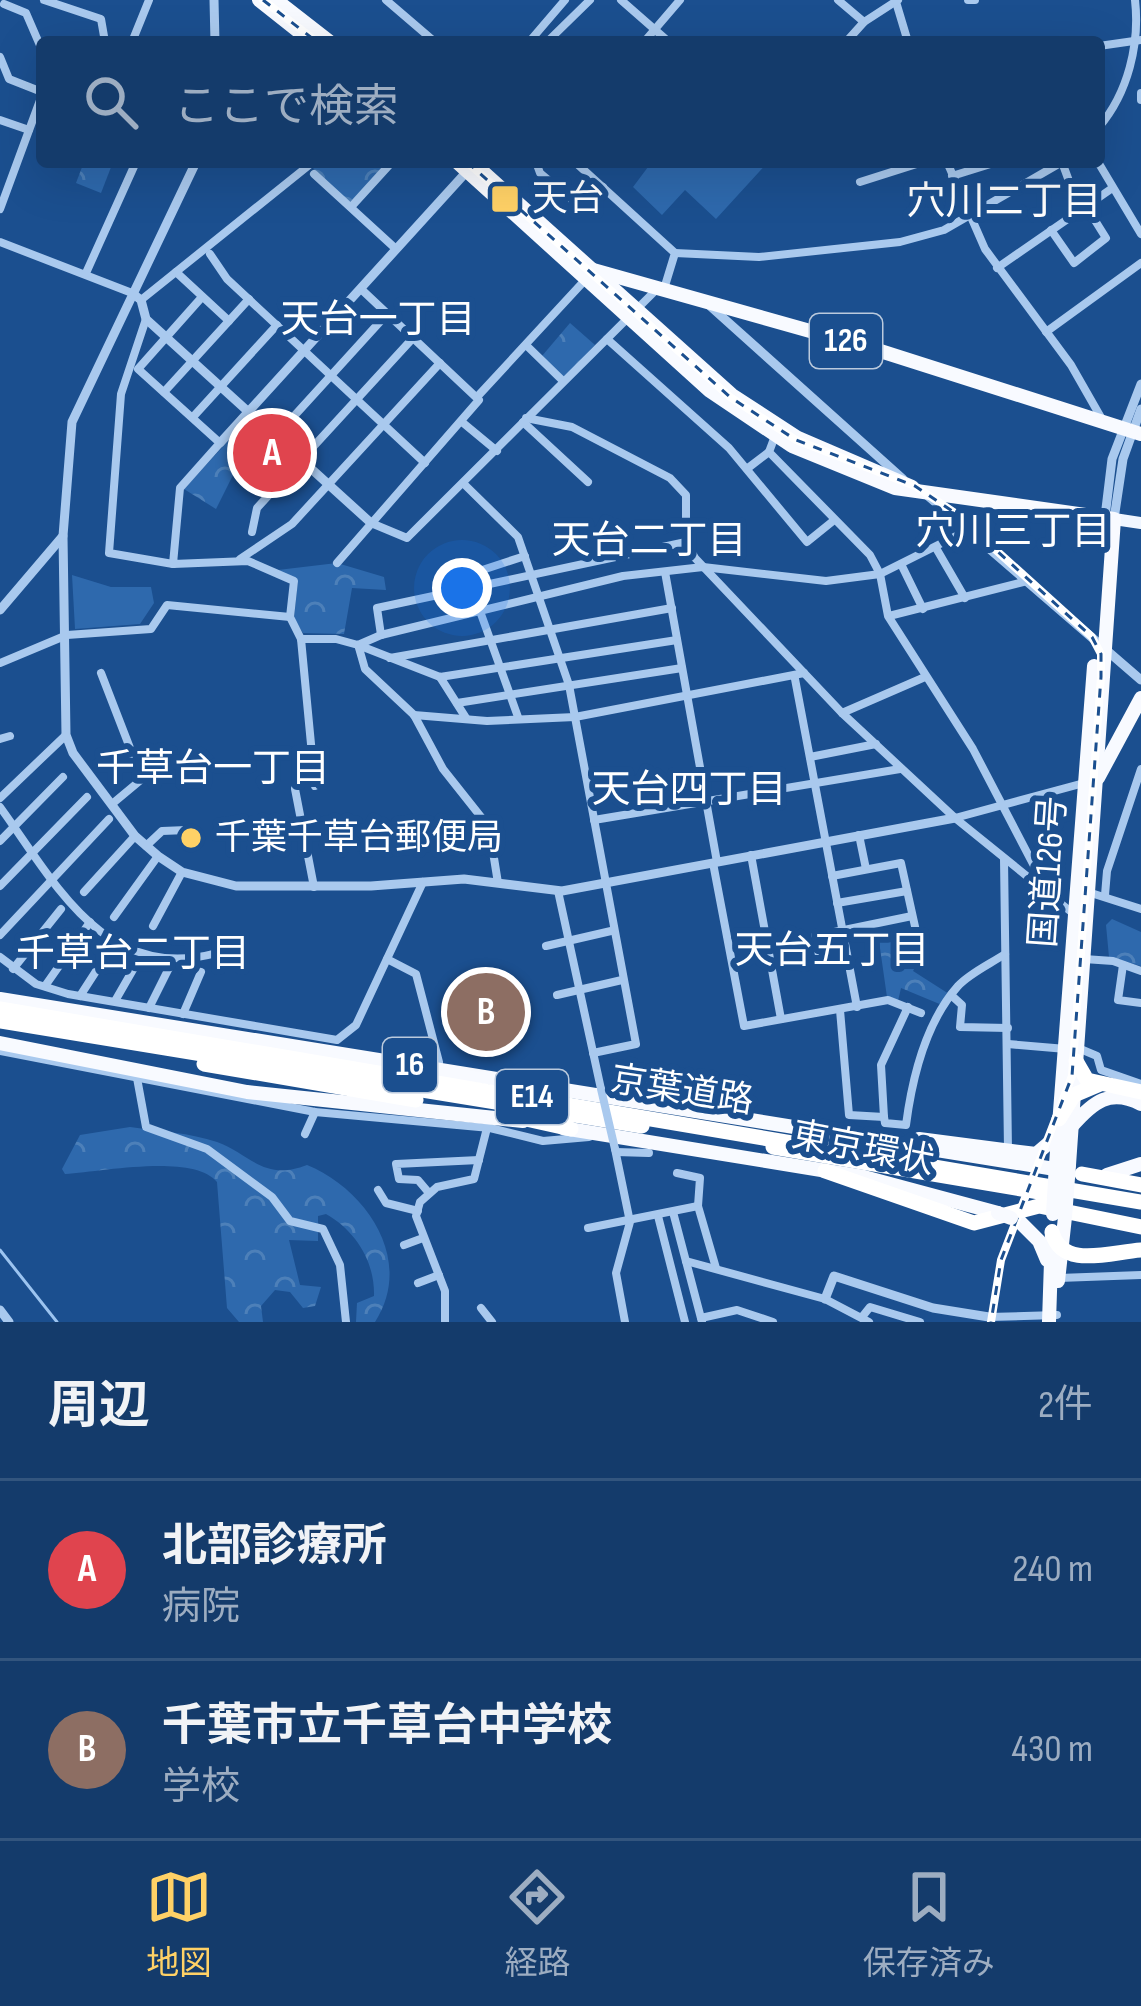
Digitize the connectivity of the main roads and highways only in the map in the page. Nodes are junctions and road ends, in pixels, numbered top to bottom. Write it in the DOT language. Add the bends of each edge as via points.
graph roads {
  1 [pos="259,0"];
  2 [pos="276,0"];
  3 [pos="304,36"];
  4 [pos="322,36"];
  5 [pos="470,168"];
  6 [pos="470,168"];
  7 [pos="588,274"];
  8 [pos="632,314"];
  9 [pos="1132,431"];
  10 [pos="913,487"];
  11 [pos="1109,518"];
  12 [pos="1141,523"];
  13 [pos="1141,698"];
  14 [pos="1092,780"];
  15 [pos="0,999"];
  16 [pos="0,1009"];
  17 [pos="0,1021"];
  18 [pos="132,1042"];
  19 [pos="0,1047"];
  20 [pos="1074,1052"];
  21 [pos="1102,1084"];
  22 [pos="1141,1088"];
  23 [pos="1074,1095"];
  24 [pos="1141,1104"];
  25 [pos="1063,1126"];
  26 [pos="571,1129"];
  27 [pos="820,1132"];
  28 [pos="1141,1164"];
  29 [pos="1069,1168"];
  30 [pos="825,1171"];
  31 [pos="1141,1185"];
  32 [pos="1141,1202"];
  33 [pos="1141,1212"];
  34 [pos="1010,1218"];
  35 [pos="1059,1220"];
  36 [pos="1141,1227"];
  37 [pos="1141,1250"];
  38 [pos="1061,1252"];
  39 [pos="1054,1274"];
  40 [pos="1053,1319"];
  1 -- 3 [label="highway"];
  2 -- 4 [label="highway"];
  5 -- 7 [label="highway, 126"];
  6 -- 7 [label="highway, 126"];
  7 -- 8 [label="highway, 126"];
  7 -- 9 [label="highway, 126"];
  8 -- 10 [label="highway, 126" via="766,418"];
  8 -- 10 [label="highway, 126" via="772,444"];
  10 -- 11 [label="highway, 126"];
  11 -- 12 [label="main road"];
  11 -- 14 [label="highway, 国道126号"];
  13 -- 14 [label="highway, 国道126号"];
  14 -- 20 [label="highway, 国道126号" via="1076,916"];
  14 -- 20 [label="highway, 国道126号" via="1098,894"];
  15 -- 27 [label="highway, 東京環状 / 16"];
  16 -- 32 [label="highway, 京葉道路 / E14"];
  17 -- 18 [label="highway, 京葉道路 / E14"];
  18 -- 26 [label="highway" via="267,1078"];
  18 -- 33 [label="highway, 京葉道路 / E14"];
  19 -- 26 [label="highway, 東京環状 / 16" via="247,1092"];
  20 -- 21 [label="highway" via="1083,1076"];
  20 -- 23 [label="highway, 国道126号"];
  20 -- 25 [label="highway, 国道126号"];
  21 -- 22 [label="highway"];
  21 -- 23 [label="highway"];
  23 -- 25 [label="highway"];
  24 -- 25 [label="highway" via="1105,1098"];
  25 -- 27 [label="highway" via="1036,1154"];
  25 -- 29 [label="highway, 国道126号"];
  26 -- 30 [label="highway, 東京環状 / 16"];
  27 -- 29 [label="highway, 東京環状 / 16"];
  28 -- 29 [label="highway, 東京環状 / 16" via="1115,1174"];
  29 -- 31 [label="highway"];
  29 -- 35 [label="highway, 国道126号, bridge"];
  30 -- 34 [label="highway, 東京環状 / 16" via="920,1188"];
  30 -- 36 [label="highway" via="974,1223 1039,1206"];
  34 -- 35 [label="highway, 東京環状 / 16"];
  34 -- 39 [label="highway" via="1039,1241"];
  35 -- 38 [label="highway"];
  35 -- 39 [label="highway"];
  37 -- 38 [label="highway"];
  38 -- 39 [label="highway"];
  39 -- 40 [label="highway"];
}
